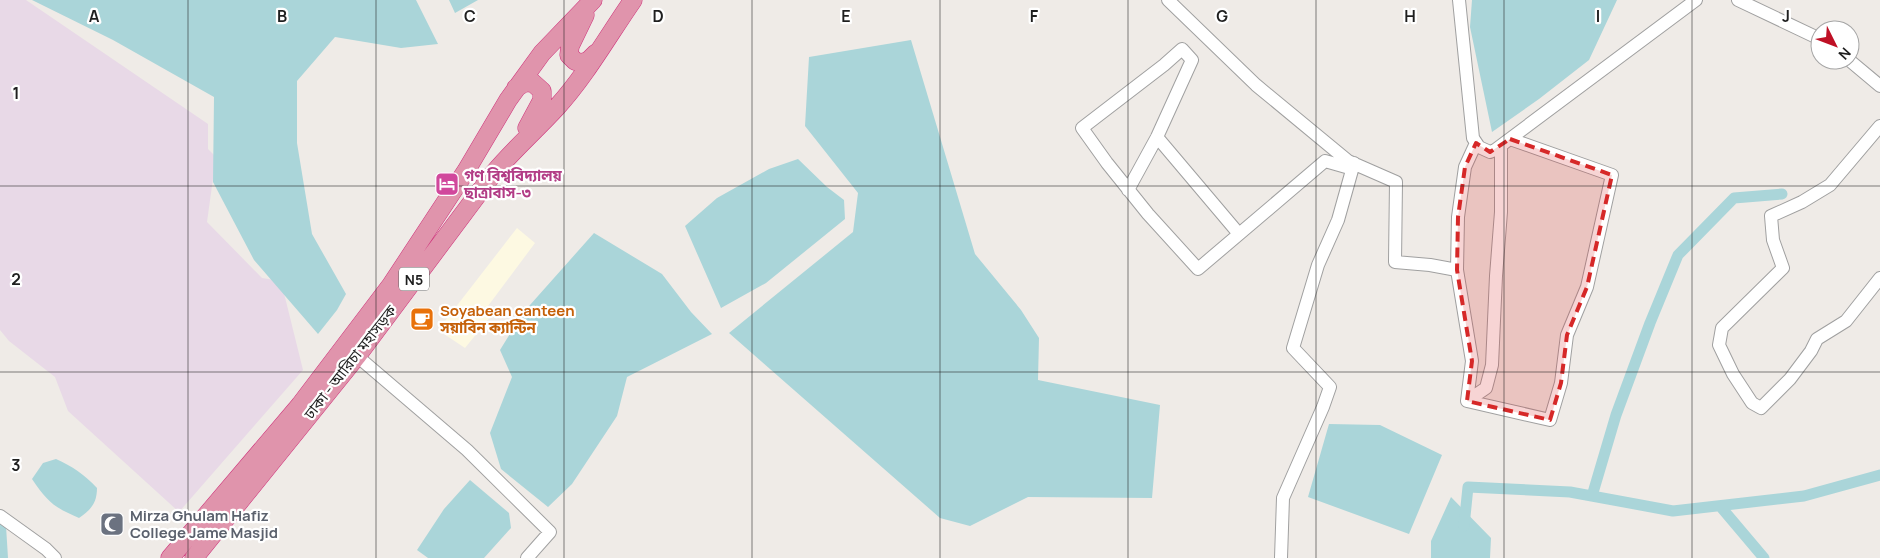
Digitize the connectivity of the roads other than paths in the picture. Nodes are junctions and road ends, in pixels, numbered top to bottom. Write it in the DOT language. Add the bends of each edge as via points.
graph roads {
  1 [pos="593,0"];
  2 [pos="633,0"];
  3 [pos="1168,0"];
  4 [pos="1459,0"];
  5 [pos="1696,0"];
  6 [pos="1738,0"];
  7 [pos="1810,34"];
  8 [pos="598,51"];
  9 [pos="1860,69"];
  10 [pos="1880,86"];
  11 [pos="516,88"];
  12 [pos="1880,126"];
  13 [pos="1158,137"];
  14 [pos="1505,142"];
  15 [pos="1476,143"];
  16 [pos="514,149"];
  17 [pos="1351,162"];
  18 [pos="1128,190"];
  19 [pos="1239,234"];
  20 [pos="1457,270"];
  21 [pos="1880,278"];
  22 [pos="357,356"];
  23 [pos="1467,401"];
  24 [pos="0,516"];
  25 [pos="55,558"];
  26 [pos="170,558"];
  27 [pos="194,558"];
  28 [pos="528,558"];
  29 [pos="1281,558"];
  1 -- 8 [label="highway" via="570,46 569,55 581,63"];
  1 -- 11 [label="highway, N5" via="542,53"];
  2 -- 8 [label="highway, ঢাকা - আরিচা মহাসড়ক / N5"];
  3 -- 17 [label="street" via="1256,85"];
  4 -- 15 [label="street"];
  5 -- 14 [label="street"];
  6 -- 7 [label="street"];
  8 -- 16 [label="highway, ঢাকা - আরিচা মহাসড়ক / N5" via="572,90"];
  9 -- 10 [label="street"];
  11 -- 16 [label="highway" via="532,82 542,90 542,100"];
  11 -- 26 [label="highway, N5" via="392,285 300,405"];
  12 -- 21 [label="street" via="1830,185 1771,216 1773,240 1783,268 1722,328 1719,345 1752,403 1761,408 1790,379 1817,339 1846,321"];
  13 -- 18 [label="street"];
  13 -- 18 [label="street" via="1192,60 1182,49 1082,128"];
  13 -- 19 [label="street"];
  14 -- 15 [label="street" via="1490,152"];
  14 -- 23 [label="street" via="1492,365 1486,388"];
  14 -- 23 [label="street" via="1612,175 1587,287 1567,335 1561,383 1550,420"];
  15 -- 20 [label="street" via="1465,167 1458,218"];
  16 -- 22 [label="highway, ঢাকা - আরিচা মহাসড়ক / N5"];
  17 -- 19 [label="street" via="1346,167 1325,161"];
  17 -- 20 [label="street" via="1396,182 1395,262"];
  17 -- 29 [label="street" via="1338,220 1318,265 1293,348 1330,387 1283,498"];
  18 -- 19 [label="street" via="1198,269"];
  20 -- 23 [label="street" via="1472,361"];
  22 -- 27 [label="highway, ঢাকা - আরিচা মহাসড়ক / N5"];
  22 -- 28 [label="street" via="467,450 550,532"];
  24 -- 25 [label="street"];
}
